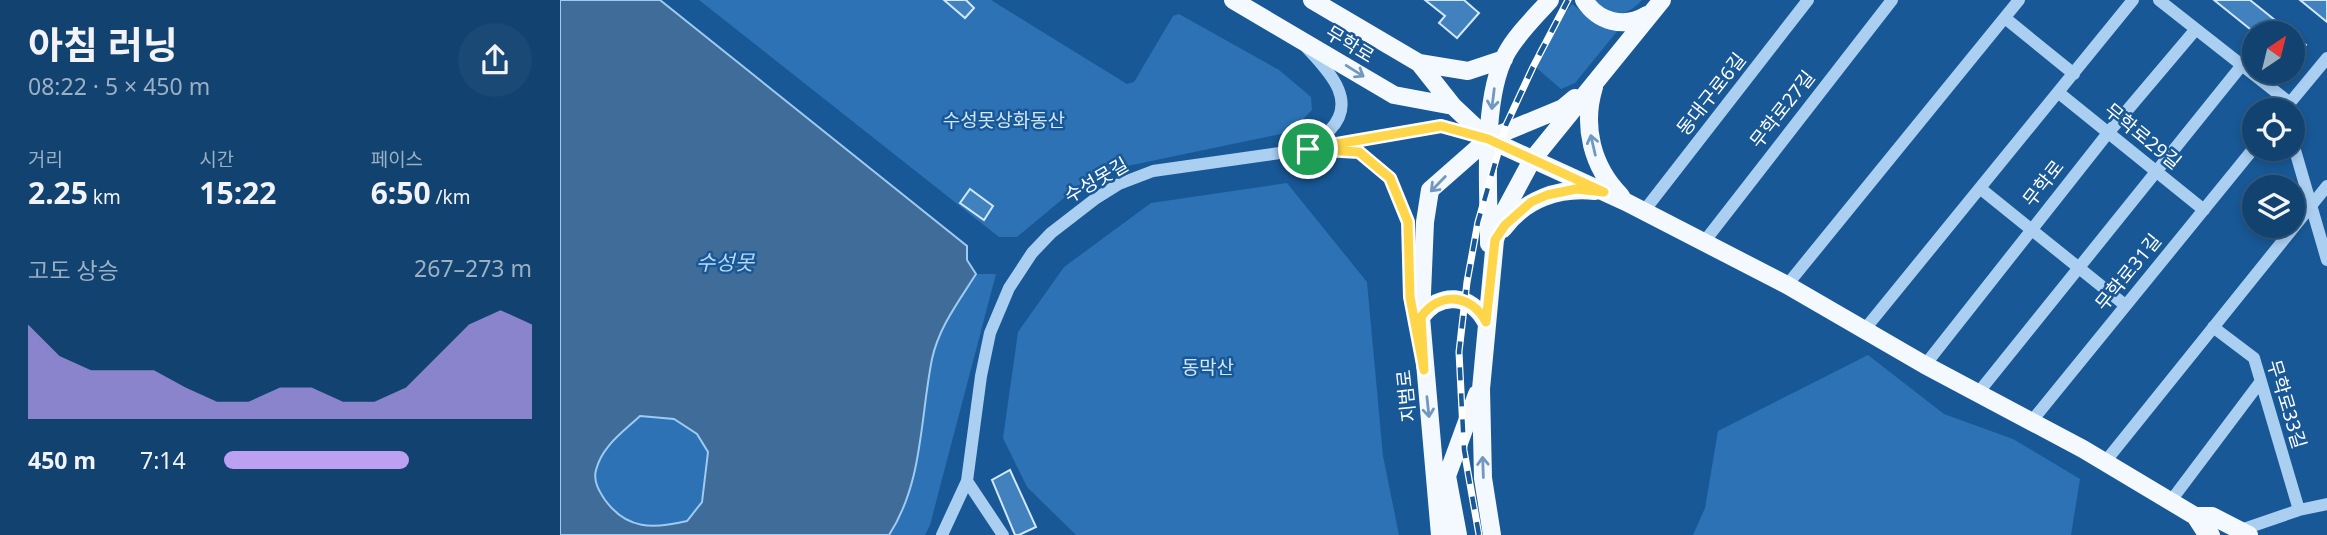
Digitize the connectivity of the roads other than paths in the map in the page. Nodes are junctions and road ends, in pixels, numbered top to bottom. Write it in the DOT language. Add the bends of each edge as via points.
graph roads {
  1 [pos="1233,0"];
  2 [pos="1312,0"];
  3 [pos="1549,0"];
  4 [pos="1584,0"];
  5 [pos="1808,0"];
  6 [pos="1892,0"];
  7 [pos="2019,0"];
  8 [pos="2133,0"];
  9 [pos="2159,0"];
  10 [pos="1659,4"];
  11 [pos="2005,18"];
  12 [pos="2196,29"];
  13 [pos="1295,36"];
  14 [pos="2327,58"];
  15 [pos="1504,59"];
  16 [pos="1419,63"];
  17 [pos="2242,65"];
  18 [pos="2074,74"];
  19 [pos="1596,80"];
  20 [pos="2262,84"];
  21 [pos="2059,93"];
  22 [pos="2277,98"];
  23 [pos="2294,98"];
  24 [pos="1453,106"];
  25 [pos="2108,133"];
  26 [pos="1488,139"];
  27 [pos="1308,149"];
  28 [pos="1532,160"];
  29 [pos="2243,161"];
  30 [pos="2298,161"];
  31 [pos="2155,171"];
  32 [pos="2327,186"];
  33 [pos="1981,189"];
  34 [pos="1604,192"];
  35 [pos="1626,202"];
  36 [pos="2311,205"];
  37 [pos="2204,209"];
  38 [pos="1643,211"];
  39 [pos="2032,230"];
  40 [pos="1495,240"];
  41 [pos="1703,242"];
  42 [pos="2327,260"];
  43 [pos="2078,267"];
  44 [pos="1787,285"];
  45 [pos="1489,292"];
  46 [pos="2126,305"];
  47 [pos="1421,317"];
  48 [pos="1486,322"];
  49 [pos="2213,327"];
  50 [pos="1865,329"];
  51 [pos="1925,365"];
  52 [pos="1424,370"];
  53 [pos="1482,381"];
  54 [pos="2261,381"];
  55 [pos="1978,393"];
  56 [pos="2031,422"];
  57 [pos="2105,462"];
  58 [pos="967,481"];
  59 [pos="2170,502"];
  60 [pos="2327,504"];
  61 [pos="2299,510"];
  62 [pos="2195,516"];
  63 [pos="2245,532"];
  64 [pos="942,535"];
  65 [pos="1003,535"];
  66 [pos="1440,535"];
  67 [pos="1458,535"];
  68 [pos="1492,535"];
  69 [pos="2211,535"];
  1 -- 13 [label="main road, 무학로"];
  2 -- 16 [label="main road, 무학로"];
  3 -- 15 [label="main road"];
  4 -- 10 [label="main road" via="1603,19 1621,23 1639,19"];
  5 -- 38 [label="street, 동대구로6길"];
  6 -- 41 [label="street, 무학로27길"];
  7 -- 11 [label="street"];
  8 -- 18 [label="street"];
  9 -- 12 [label="street"];
  10 -- 19 [label="main road"];
  11 -- 18 [label="street"];
  11 -- 44 [label="street"];
  12 -- 17 [label="street"];
  12 -- 25 [label="street, 무학로"];
  13 -- 24 [label="main road, 무학로, one-way" via="1394,95"];
  13 -- 27 [label="street" via="1333,77 1341,93 1333,128"];
  14 -- 23 [label="street"];
  15 -- 16 [label="main road" via="1468,71"];
  15 -- 26 [label="main road, one-way" via="1496,76"];
  16 -- 24 [label="main road, 무학로"];
  17 -- 31 [label="street"];
  18 -- 21 [label="street"];
  19 -- 26 [label="main road, 지범로" via="1563,108"];
  19 -- 28 [label="main road"];
  35 -- 19 [label="main road, one-way" via="1603,174 1591,140 1589,110"];
  20 -- 22 [label="street"];
  21 -- 25 [label="street, 무학로29길"];
  21 -- 33 [label="street"];
  24 -- 26 [label="main road, 무학로"];
  25 -- 31 [label="street, 무학로29길"];
  25 -- 39 [label="street, 무학로"];
  26 -- 27 [label="street, 수성못길" via="1441,126"];
  26 -- 28 [label="main road, 무학로"];
  26 -- 45 [label="main road"];
  26 -- 47 [label="main road, 지범로, one-way" via="1430,190"];
  27 -- 52 [label="street" via="1359,152 1390,178 1408,222 1410,297"];
  27 -- 58 [label="street, 수성못길" via="1153,171 1095,198 1051,233 1009,288 990,333"];
  28 -- 34 [label="main road, 무학로"];
  28 -- 40 [label="main road" via="1504,212"];
  29 -- 37 [label="street, 무학로31길"];
  30 -- 36 [label="street"];
  31 -- 37 [label="street, 무학로29길"];
  31 -- 43 [label="street"];
  32 -- 36 [label="street"];
  33 -- 39 [label="street"];
  33 -- 50 [label="street"];
  34 -- 35 [label="main road, 무학로"];
  34 -- 40 [label="main road" via="1576,189 1547,195 1517,213"];
  35 -- 38 [label="main road, 무학로"];
  36 -- 42 [label="street"];
  36 -- 49 [label="street"];
  37 -- 46 [label="street, 무학로31길"];
  38 -- 41 [label="main road, 무학로"];
  39 -- 43 [label="street"];
  39 -- 51 [label="street, 무학로"];
  40 -- 45 [label="main road"];
  41 -- 44 [label="main road, 무학로"];
  43 -- 46 [label="street"];
  43 -- 55 [label="street"];
  44 -- 50 [label="main road, 무학로"];
  45 -- 48 [label="main road"];
  46 -- 56 [label="street, 무학로31길"];
  47 -- 48 [label="main road" via="1435,303 1455,298 1474,306"];
  47 -- 52 [label="main road, 지범로"];
  48 -- 53 [label="main road"];
  49 -- 54 [label="street, 무학로33길" via="2254,358"];
  49 -- 57 [label="street"];
  50 -- 51 [label="main road, 무학로"];
  51 -- 55 [label="main road, 무학로"];
  52 -- 66 [label="main road, 지범로, one-way"];
  53 -- 67 [label="main road" via="1447,476"];
  68 -- 53 [label="main road, one-way" via="1483,478"];
  54 -- 59 [label="street"];
  54 -- 61 [label="street, 무학로33길"];
  55 -- 56 [label="main road, 무학로"];
  56 -- 57 [label="main road, 무학로"];
  57 -- 59 [label="main road, 무학로"];
  58 -- 64 [label="street, 수성못길"];
  58 -- 65 [label="street"];
  59 -- 62 [label="main road, 무학로"];
  60 -- 61 [label="street"];
  61 -- 63 [label="street"];
  62 -- 63 [label="main road, 무학로" via="2212,516"];
  62 -- 69 [label="main road, 무학로"];
}
